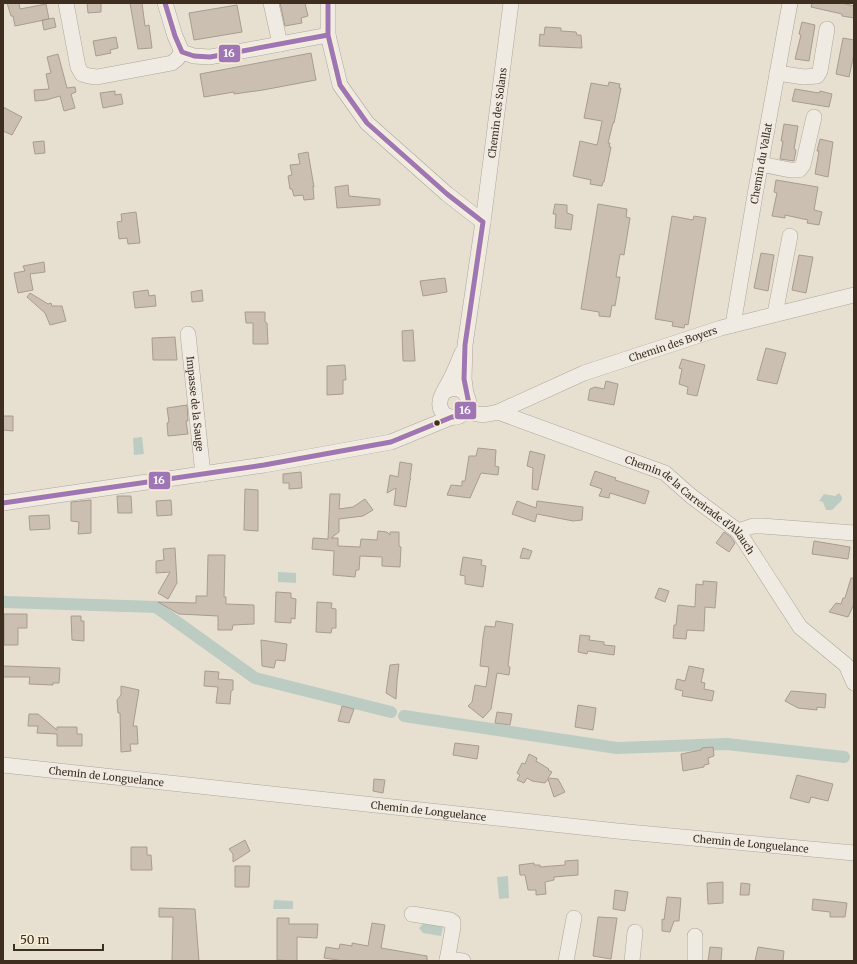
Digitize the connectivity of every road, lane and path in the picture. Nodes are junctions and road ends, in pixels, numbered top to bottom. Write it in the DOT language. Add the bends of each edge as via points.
graph roads {
  1 [pos="66,3"];
  2 [pos="165,3"];
  3 [pos="271,3"];
  4 [pos="328,3"];
  5 [pos="511,3"];
  6 [pos="790,3"];
  7 [pos="827,30"];
  8 [pos="328,35"];
  9 [pos="280,44"];
  10 [pos="182,52"];
  11 [pos="777,73"];
  12 [pos="814,117"];
  13 [pos="760,164"];
  14 [pos="483,222"];
  15 [pos="790,236"];
  16 [pos="854,295"];
  17 [pos="775,314"];
  18 [pos="733,325"];
  19 [pos="188,334"];
  20 [pos="465,344"];
  21 [pos="442,396"];
  22 [pos="467,401"];
  23 [pos="498,412"];
  24 [pos="452,417"];
  25 [pos="416,432"];
  26 [pos="203,474"];
  27 [pos="3,503"];
  28 [pos="738,531"];
  29 [pos="854,533"];
  30 [pos="854,684"];
  31 [pos="3,765"];
  32 [pos="854,853"];
  33 [pos="412,914"];
  34 [pos="574,918"];
  35 [pos="636,932"];
  36 [pos="695,936"];
  37 [pos="447,960"];
  38 [pos="463,961"];
  39 [pos="566,961"];
  40 [pos="632,961"];
  41 [pos="695,961"];
  1 -- 10 [label="street" via="78,67 82,74 97,77 172,63"];
  2 -- 10 [label="street"];
  3 -- 9 [label="street"];
  4 -- 8 [label="street"];
  5 -- 14 [label="street, Chemin des Solans"];
  6 -- 11 [label="street, Chemin du Vallat"];
  7 -- 11 [label="street" via="817,76"];
  8 -- 9 [label="street"];
  8 -- 14 [label="street" via="340,85 367,122"];
  9 -- 10 [label="street" via="210,57"];
  11 -- 13 [label="street, Chemin du Vallat"];
  12 -- 13 [label="street" via="803,165 799,170"];
  13 -- 18 [label="street, Chemin du Vallat"];
  14 -- 20 [label="street"];
  15 -- 17 [label="street"];
  16 -- 17 [label="street, Chemin des Boyers"];
  17 -- 18 [label="street, Chemin des Boyers"];
  18 -- 23 [label="street, Chemin des Boyers" via="584,374"];
  19 -- 26 [label="street, Impasse de la Sauge"];
  20 -- 21 [label="street"];
  20 -- 22 [label="street" via="464,379"];
  21 -- 22 [label="street" via="448,389 463,390"];
  21 -- 24 [label="street" via="441,410"];
  21 -- 25 [label="street"];
  22 -- 23 [label="street, Chemin de la Carreirade d'Allauch" via="476,414"];
  22 -- 24 [label="street" via="461,415"];
  23 -- 28 [label="street, Chemin de la Carreirade d'Allauch" via="665,473"];
  24 -- 25 [label="street"];
  25 -- 26 [label="street" via="391,442"];
  26 -- 27 [label="street"];
  28 -- 29 [label="street" via="762,526"];
  28 -- 30 [label="street, Chemin de la Carreirade d'Allauch" via="800,627 846,665"];
  31 -- 32 [label="street, Chemin de Longuelance" via="617,831"];
  33 -- 37 [label="street" via="453,922"];
  34 -- 39 [label="street"];
  35 -- 40 [label="street"];
  36 -- 41 [label="street"];
  37 -- 38 [label="street"];
}
